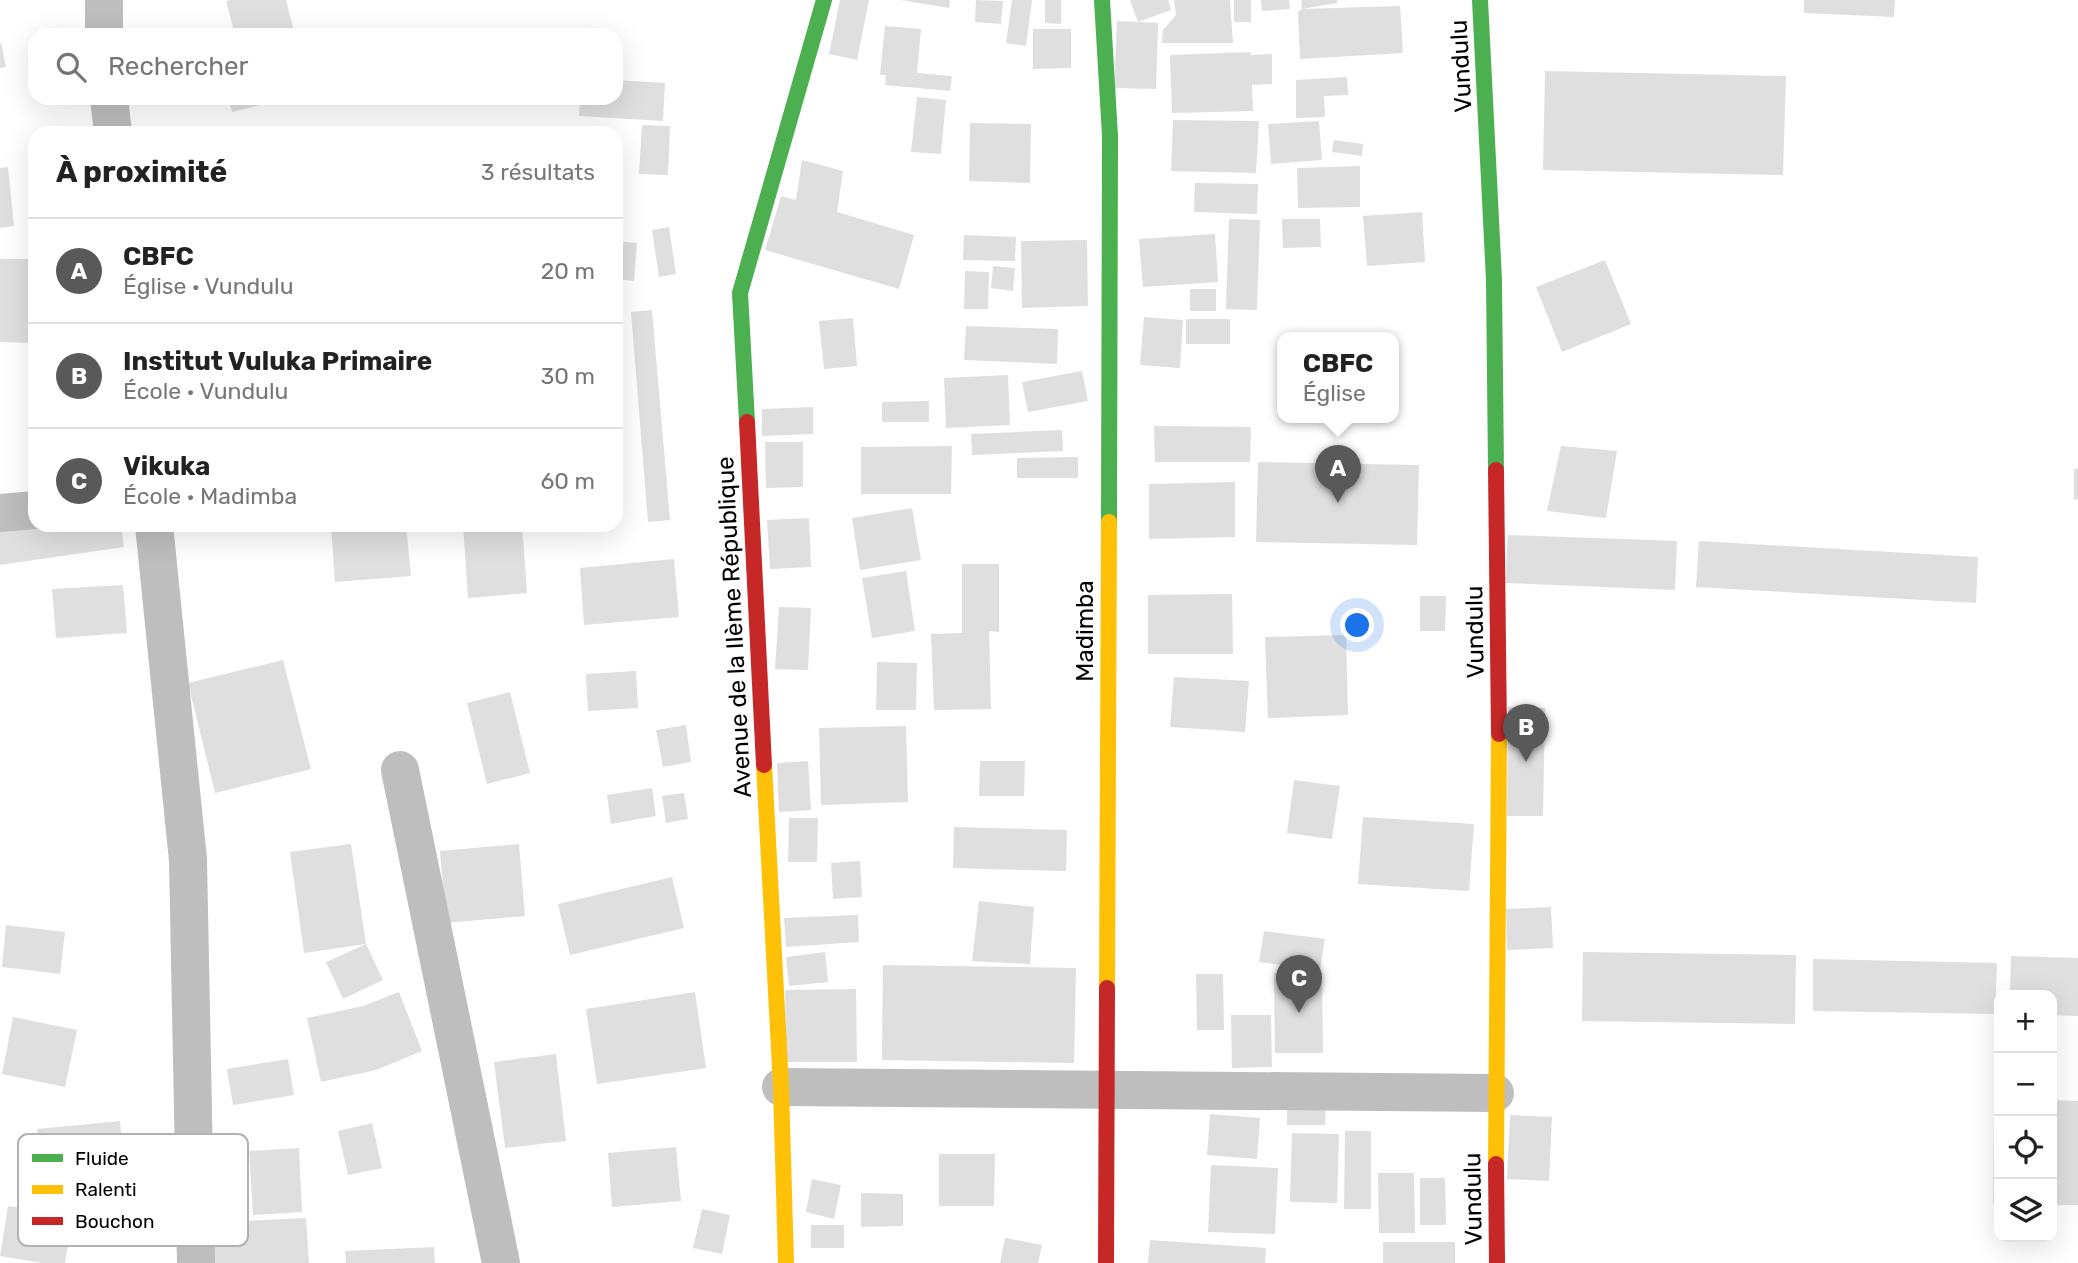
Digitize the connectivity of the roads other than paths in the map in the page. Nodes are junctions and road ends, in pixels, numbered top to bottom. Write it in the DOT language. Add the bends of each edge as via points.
graph roads {
  1 [pos="104,0"];
  2 [pos="824,0"];
  3 [pos="1102,0"];
  4 [pos="1480,0"];
  5 [pos="104,28"];
  6 [pos="110,105"];
  7 [pos="112,126"];
  8 [pos="28,511"];
  9 [pos="0,513"];
  10 [pos="155,532"];
  11 [pos="400,770"];
  12 [pos="781,1087"];
  13 [pos="1108,1089"];
  14 [pos="1495,1093"];
  15 [pos="194,1134"];
  16 [pos="501,1263"];
  17 [pos="786,1263"];
  18 [pos="1106,1263"];
  19 [pos="1497,1263"];
  1 -- 5 [label="street"];
  2 -- 12 [label="street, Avenue de la IIème République" via="740,293"];
  3 -- 13 [label="street, Madimba" via="1110,136"];
  4 -- 14 [label="street, Vundulu" via="1494,280 1499,784"];
  6 -- 7 [label="street"];
  8 -- 9 [label="street"];
  10 -- 15 [label="street" via="188,860"];
  11 -- 16 [label="street"];
  12 -- 13 [label="street"];
  12 -- 17 [label="street, Avenue de la IIème République"];
  13 -- 14 [label="street"];
  13 -- 18 [label="street, Madimba"];
  14 -- 19 [label="street, Vundulu"];
}
